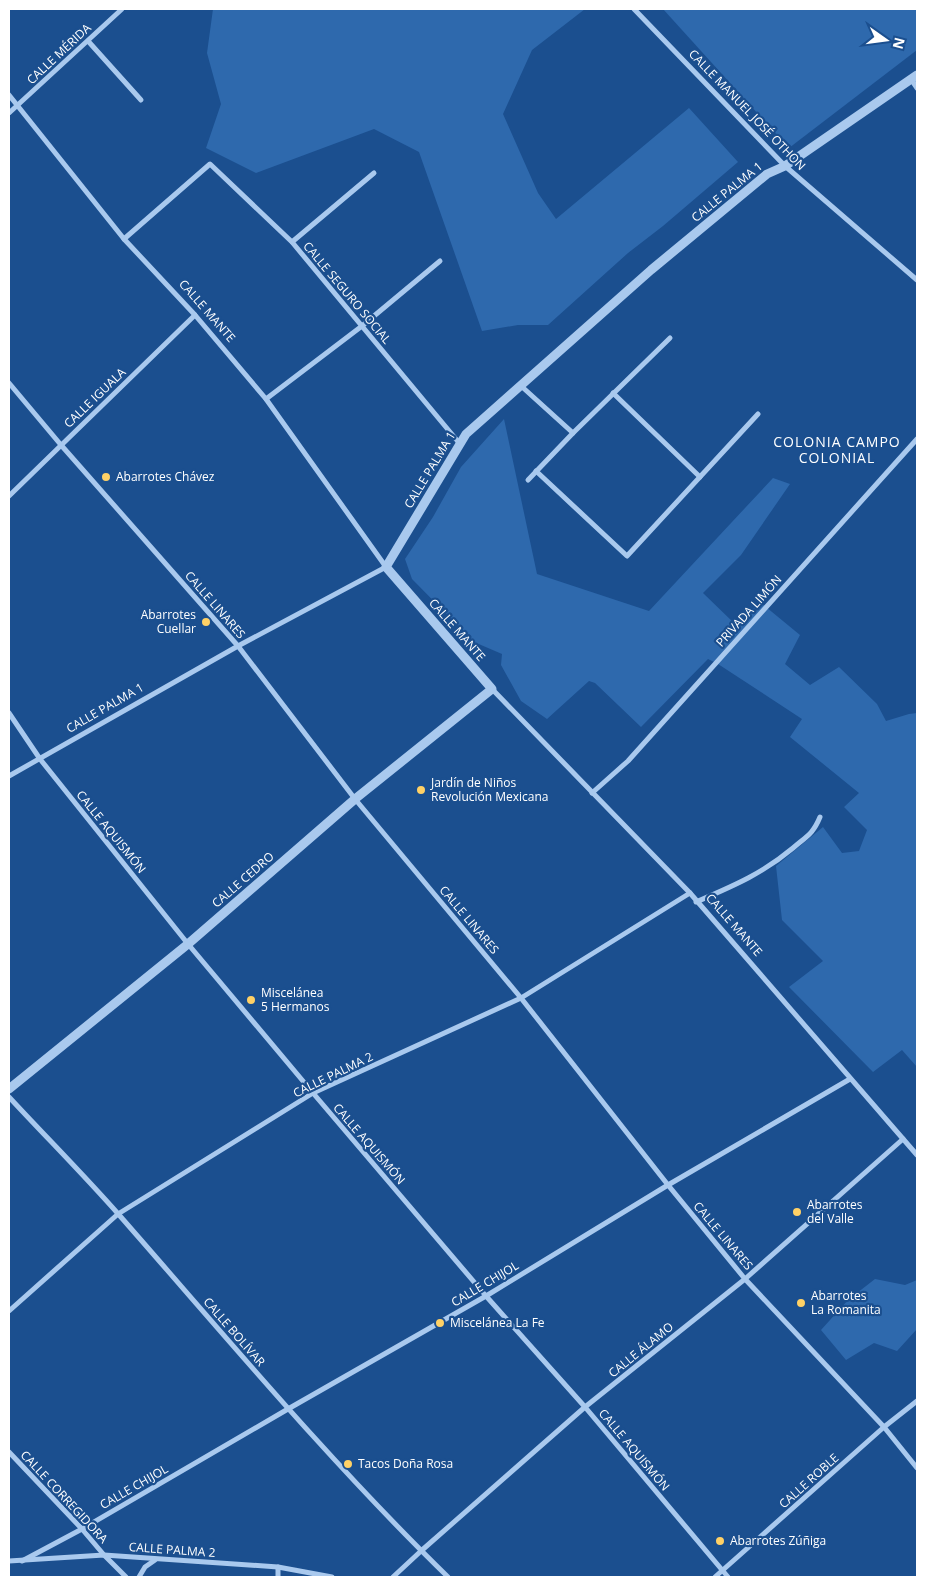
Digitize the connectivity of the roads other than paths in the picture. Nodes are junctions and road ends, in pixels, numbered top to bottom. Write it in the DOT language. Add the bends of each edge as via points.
graph roads {
  1 [pos="122,9"];
  2 [pos="634,9"];
  3 [pos="88,41"];
  4 [pos="914,77"];
  5 [pos="917,88"];
  6 [pos="9,95"];
  7 [pos="141,100"];
  8 [pos="17,106"];
  9 [pos="9,114"];
  10 [pos="785,166"];
  11 [pos="374,173"];
  12 [pos="124,239"];
  13 [pos="292,242"];
  14 [pos="440,261"];
  15 [pos="917,280"];
  16 [pos="195,314"];
  17 [pos="362,326"];
  18 [pos="670,338"];
  19 [pos="9,383"];
  20 [pos="520,385"];
  21 [pos="613,393"];
  22 [pos="266,399"];
  23 [pos="758,414"];
  24 [pos="573,433"];
  25 [pos="917,439"];
  26 [pos="460,444"];
  27 [pos="61,445"];
  28 [pos="536,471"];
  29 [pos="700,477"];
  30 [pos="528,480"];
  31 [pos="9,496"];
  32 [pos="386,567"];
  33 [pos="238,646"];
  34 [pos="492,689"];
  35 [pos="9,713"];
  36 [pos="40,759"];
  37 [pos="10,773"];
  38 [pos="592,793"];
  39 [pos="355,799"];
  40 [pos="820,817"];
  41 [pos="690,893"];
  42 [pos="696,902"];
  43 [pos="188,944"];
  44 [pos="521,998"];
  45 [pos="850,1079"];
  46 [pos="9,1089"];
  47 [pos="313,1093"];
  48 [pos="9,1097"];
  49 [pos="903,1139"];
  50 [pos="917,1155"];
  51 [pos="668,1185"];
  52 [pos="118,1214"];
  53 [pos="746,1279"];
  54 [pos="486,1296"];
  55 [pos="9,1311"];
  56 [pos="917,1401"];
  57 [pos="585,1408"];
  58 [pos="288,1409"];
  59 [pos="884,1427"];
  60 [pos="9,1452"];
  61 [pos="917,1468"];
  62 [pos="82,1529"];
  63 [pos="421,1551"];
  64 [pos="104,1555"];
  65 [pos="157,1559"];
  66 [pos="9,1561"];
  67 [pos="22,1561"];
  68 [pos="278,1567"];
  69 [pos="722,1571"];
  70 [pos="126,1577"];
  71 [pos="139,1577"];
  72 [pos="278,1577"];
  73 [pos="332,1577"];
  74 [pos="393,1577"];
  75 [pos="448,1577"];
  76 [pos="715,1577"];
  77 [pos="728,1577"];
  1 -- 3 [label="street, CALLE MÉRIDA"];
  2 -- 10 [label="street, CALLE MANUEL JOSÉ OTHON"];
  3 -- 7 [label="street"];
  3 -- 8 [label="street, CALLE MÉRIDA"];
  4 -- 5 [label="street"];
  4 -- 10 [label="street, CALLE PALMA 1"];
  6 -- 8 [label="street, CALLE MANTE"];
  8 -- 9 [label="street, CALLE MÉRIDA"];
  8 -- 12 [label="street, CALLE MANTE"];
  10 -- 15 [label="street, CALLE MANUEL JOSÉ OTHON"];
  10 -- 20 [label="street, CALLE PALMA 1" via="767,174"];
  11 -- 13 [label="street"];
  12 -- 13 [label="street, CALLE SEGURO SOCIAL" via="210,164"];
  12 -- 16 [label="street, CALLE MANTE"];
  13 -- 17 [label="street, CALLE SEGURO SOCIAL"];
  14 -- 17 [label="street"];
  16 -- 22 [label="street, CALLE MANTE"];
  16 -- 27 [label="street, CALLE IGUALA"];
  17 -- 22 [label="street"];
  17 -- 26 [label="street, CALLE SEGURO SOCIAL"];
  18 -- 21 [label="street"];
  19 -- 27 [label="street, CALLE LINARES"];
  20 -- 24 [label="street"];
  20 -- 26 [label="street, CALLE PALMA 1" via="466,434"];
  21 -- 24 [label="street"];
  21 -- 29 [label="street"];
  22 -- 32 [label="street, CALLE MANTE"];
  23 -- 29 [label="street"];
  24 -- 28 [label="street"];
  25 -- 38 [label="street, PRIVADA LIMÓN" via="628,761"];
  26 -- 32 [label="street, CALLE PALMA 1"];
  27 -- 31 [label="street, CALLE IGUALA"];
  27 -- 33 [label="street, CALLE LINARES"];
  28 -- 29 [label="street" via="628,556"];
  28 -- 30 [label="street"];
  32 -- 33 [label="street, CALLE PALMA 1"];
  32 -- 34 [label="street, CALLE MANTE"];
  33 -- 36 [label="street, CALLE PALMA 1"];
  33 -- 39 [label="street, CALLE LINARES"];
  34 -- 38 [label="street, CALLE MANTE"];
  34 -- 39 [label="street, CALLE CEDRO"];
  35 -- 36 [label="street, CALLE AQUISMÓN"];
  36 -- 37 [label="street, CALLE PALMA 1"];
  36 -- 43 [label="street, CALLE AQUISMÓN"];
  38 -- 41 [label="street, CALLE MANTE"];
  39 -- 43 [label="street, CALLE CEDRO"];
  39 -- 44 [label="street, CALLE LINARES"];
  40 -- 42 [label="street" via="815,830 775,863"];
  41 -- 42 [label="street, CALLE MANTE"];
  41 -- 44 [label="street, CALLE PALMA 2"];
  42 -- 45 [label="street, CALLE MANTE"];
  43 -- 46 [label="street, CALLE CEDRO"];
  43 -- 47 [label="street, CALLE AQUISMÓN"];
  44 -- 47 [label="street, CALLE PALMA 2"];
  44 -- 51 [label="street, CALLE LINARES"];
  45 -- 49 [label="street, CALLE MANTE"];
  45 -- 51 [label="street, CALLE CHIJOL"];
  47 -- 52 [label="street, CALLE PALMA 2"];
  47 -- 54 [label="street, CALLE AQUISMÓN"];
  48 -- 52 [label="street, CALLE BOLÍVAR"];
  49 -- 50 [label="street, CALLE MANTE"];
  49 -- 53 [label="street, CALLE ÁLAMO"];
  51 -- 53 [label="street, CALLE LINARES"];
  51 -- 54 [label="street, CALLE CHIJOL"];
  52 -- 55 [label="street, CALLE PALMA 2"];
  52 -- 58 [label="street, CALLE BOLÍVAR"];
  53 -- 57 [label="street, CALLE ÁLAMO"];
  53 -- 59 [label="street, CALLE LINARES"];
  54 -- 57 [label="street, CALLE AQUISMÓN"];
  54 -- 58 [label="street, CALLE CHIJOL"];
  56 -- 59 [label="street, CALLE ROBLE"];
  57 -- 63 [label="street, CALLE ÁLAMO"];
  57 -- 69 [label="street, CALLE AQUISMÓN"];
  58 -- 62 [label="street, CALLE CHIJOL"];
  58 -- 63 [label="street, CALLE BOLÍVAR"];
  59 -- 61 [label="street, CALLE LINARES"];
  59 -- 69 [label="street, CALLE ROBLE"];
  60 -- 62 [label="street, CALLE CORREGIDORA"];
  62 -- 64 [label="street, CALLE CORREGIDORA"];
  62 -- 67 [label="street, CALLE CHIJOL"];
  63 -- 74 [label="street, CALLE ÁLAMO"];
  63 -- 75 [label="street, CALLE BOLÍVAR"];
  64 -- 65 [label="street, CALLE PALMA 2"];
  64 -- 67 [label="street, CALLE PALMA 2"];
  64 -- 70 [label="street, CALLE CORREGIDORA"];
  65 -- 68 [label="street, CALLE PALMA 2"];
  65 -- 71 [label="street" via="145,1567"];
  66 -- 67 [label="street, CALLE PALMA 2"];
  68 -- 72 [label="street"];
  68 -- 73 [label="street, CALLE PALMA 2"];
  69 -- 76 [label="street, CALLE ROBLE"];
  69 -- 77 [label="street, CALLE AQUISMÓN"];
}
